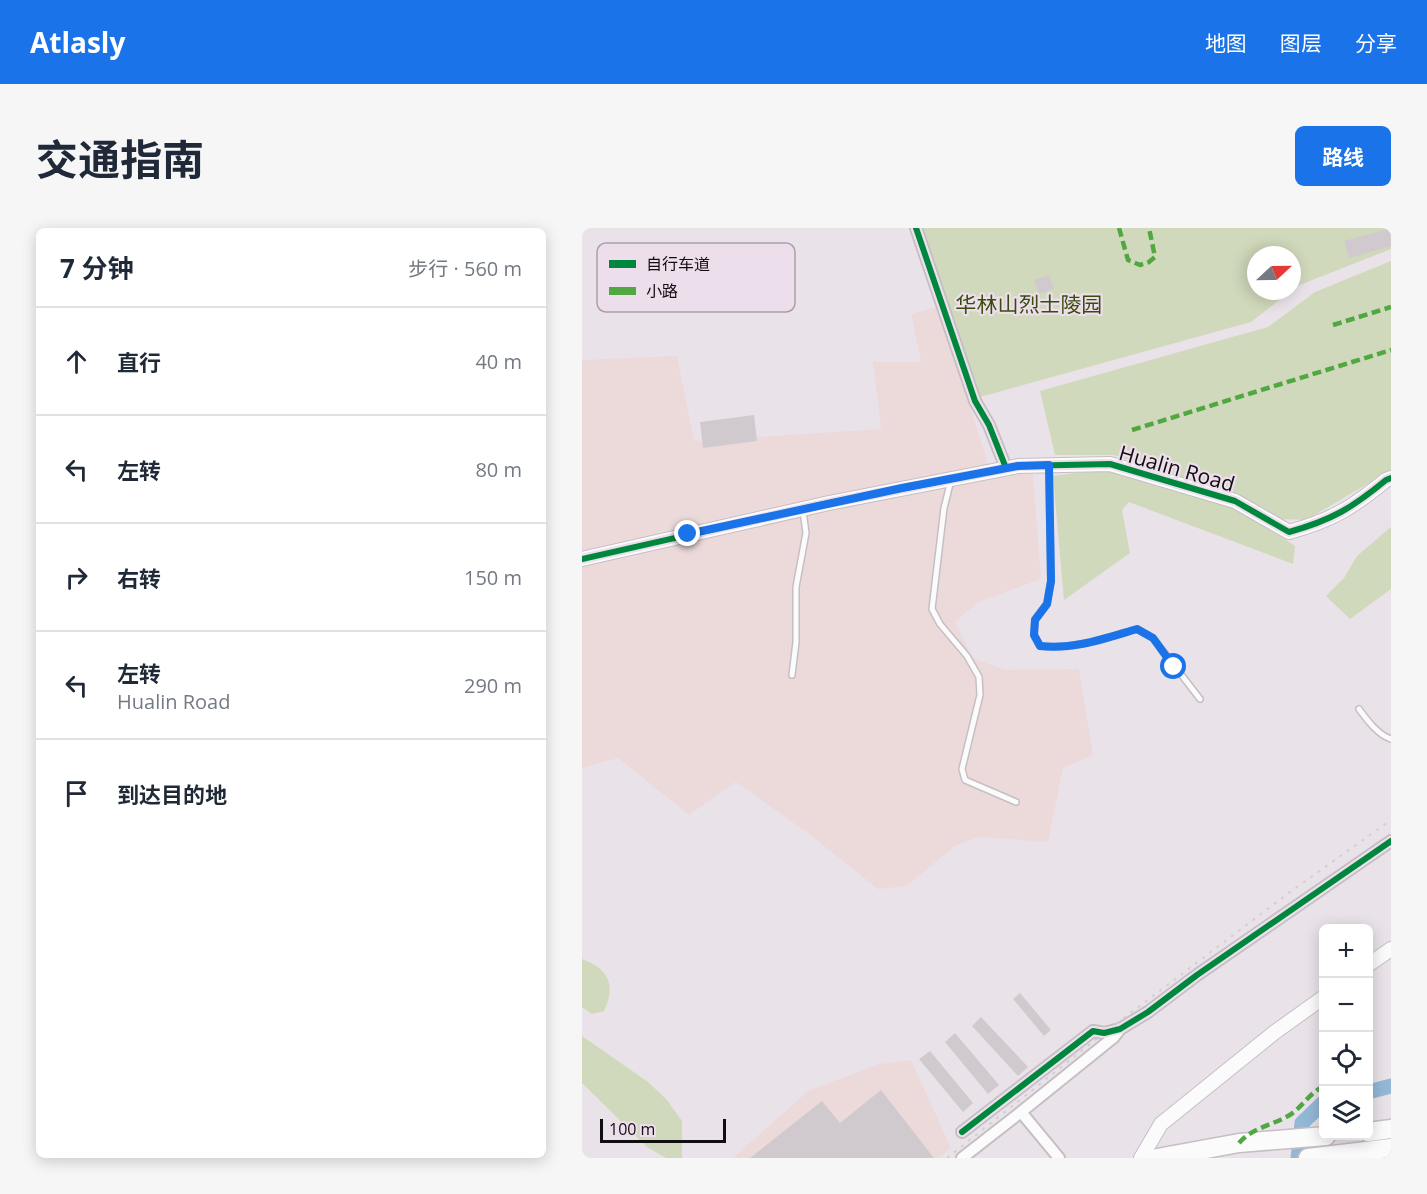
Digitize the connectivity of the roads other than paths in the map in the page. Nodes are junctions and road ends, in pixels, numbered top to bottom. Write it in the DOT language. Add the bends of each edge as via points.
graph roads {
  1 [pos="916,228"];
  2 [pos="1049,465"];
  3 [pos="1006,468"];
  4 [pos="952,478"];
  5 [pos="1391,478"];
  6 [pos="803,509"];
  7 [pos="582,560"];
  8 [pos="792,675"];
  9 [pos="1200,699"];
  10 [pos="1359,709"];
  11 [pos="1391,739"];
  12 [pos="1016,802"];
  13 [pos="1391,841"];
  14 [pos="1391,949"];
  15 [pos="1373,962"];
  16 [pos="1319,1000"];
  17 [pos="1120,1029"];
  18 [pos="1021,1112"];
  19 [pos="1391,1129"];
  20 [pos="1373,1131"];
  21 [pos="962,1132"];
  22 [pos="1319,1136"];
  23 [pos="1391,1148"];
  24 [pos="962,1158"];
  25 [pos="1059,1158"];
  26 [pos="1141,1158"];
  27 [pos="1157,1158"];
  28 [pos="1308,1158"];
  1 -- 3 [label="street" via="975,401"];
  2 -- 3 [label="street, Hualin Road"];
  2 -- 5 [label="street, Hualin Road" via="1110,464 1235,501 1289,532 1320,524 1355,505"];
  2 -- 9 [label="lane" via="1051,581 1047,604 1035,620 1034,635 1040,646 1059,648 1137,629 1153,638"];
  3 -- 4 [label="street, Hualin Road"];
  4 -- 6 [label="street, Hualin Road"];
  4 -- 12 [label="lane" via="944,508 932,609 979,676 980,695 962,769 965,780"];
  6 -- 7 [label="street, Hualin Road"];
  6 -- 8 [label="lane" via="806,533 796,587"];
  10 -- 11 [label="lane" via="1385,738"];
  13 -- 17 [label="street"];
  14 -- 15 [label="street"];
  16 -- 26 [label="street" via="1161,1124"];
  17 -- 18 [label="street"];
  17 -- 21 [label="street" via="1093,1031"];
  18 -- 24 [label="street"];
  18 -- 25 [label="street"];
  19 -- 20 [label="highway"];
  22 -- 27 [label="highway" via="1239,1143"];
  23 -- 28 [label="highway"];
}
